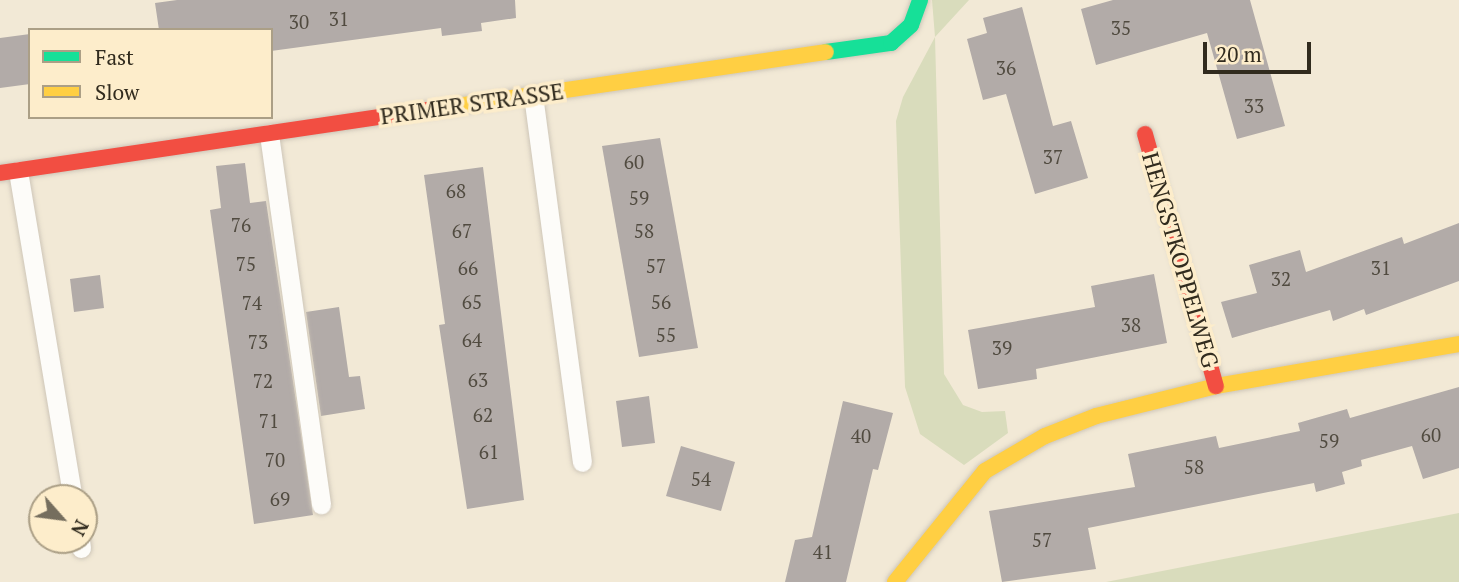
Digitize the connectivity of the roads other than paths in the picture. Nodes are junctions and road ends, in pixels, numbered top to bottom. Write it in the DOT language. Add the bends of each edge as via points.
graph roads {
  1 [pos="920,1"];
  2 [pos="533,95"];
  3 [pos="268,134"];
  4 [pos="1145,134"];
  5 [pos="9,172"];
  6 [pos="1459,344"];
  7 [pos="1216,386"];
  8 [pos="582,462"];
  9 [pos="70,484"];
  10 [pos="321,504"];
  11 [pos="895,582"];
  1 -- 2 [label="street, PRIMER STRASSE" via="911,25 891,43"];
  2 -- 3 [label="street, PRIMER STRASSE"];
  2 -- 8 [label="lane"];
  3 -- 5 [label="street, PRIMER STRASSE"];
  3 -- 10 [label="lane"];
  4 -- 7 [label="street, HENGSTKOPPELWEG"];
  5 -- 9 [label="lane"];
  6 -- 7 [label="street, HENGSTKOPPELWEG"];
  7 -- 11 [label="street, HENGSTKOPPELWEG" via="1096,416 1045,436 985,471"];
}
